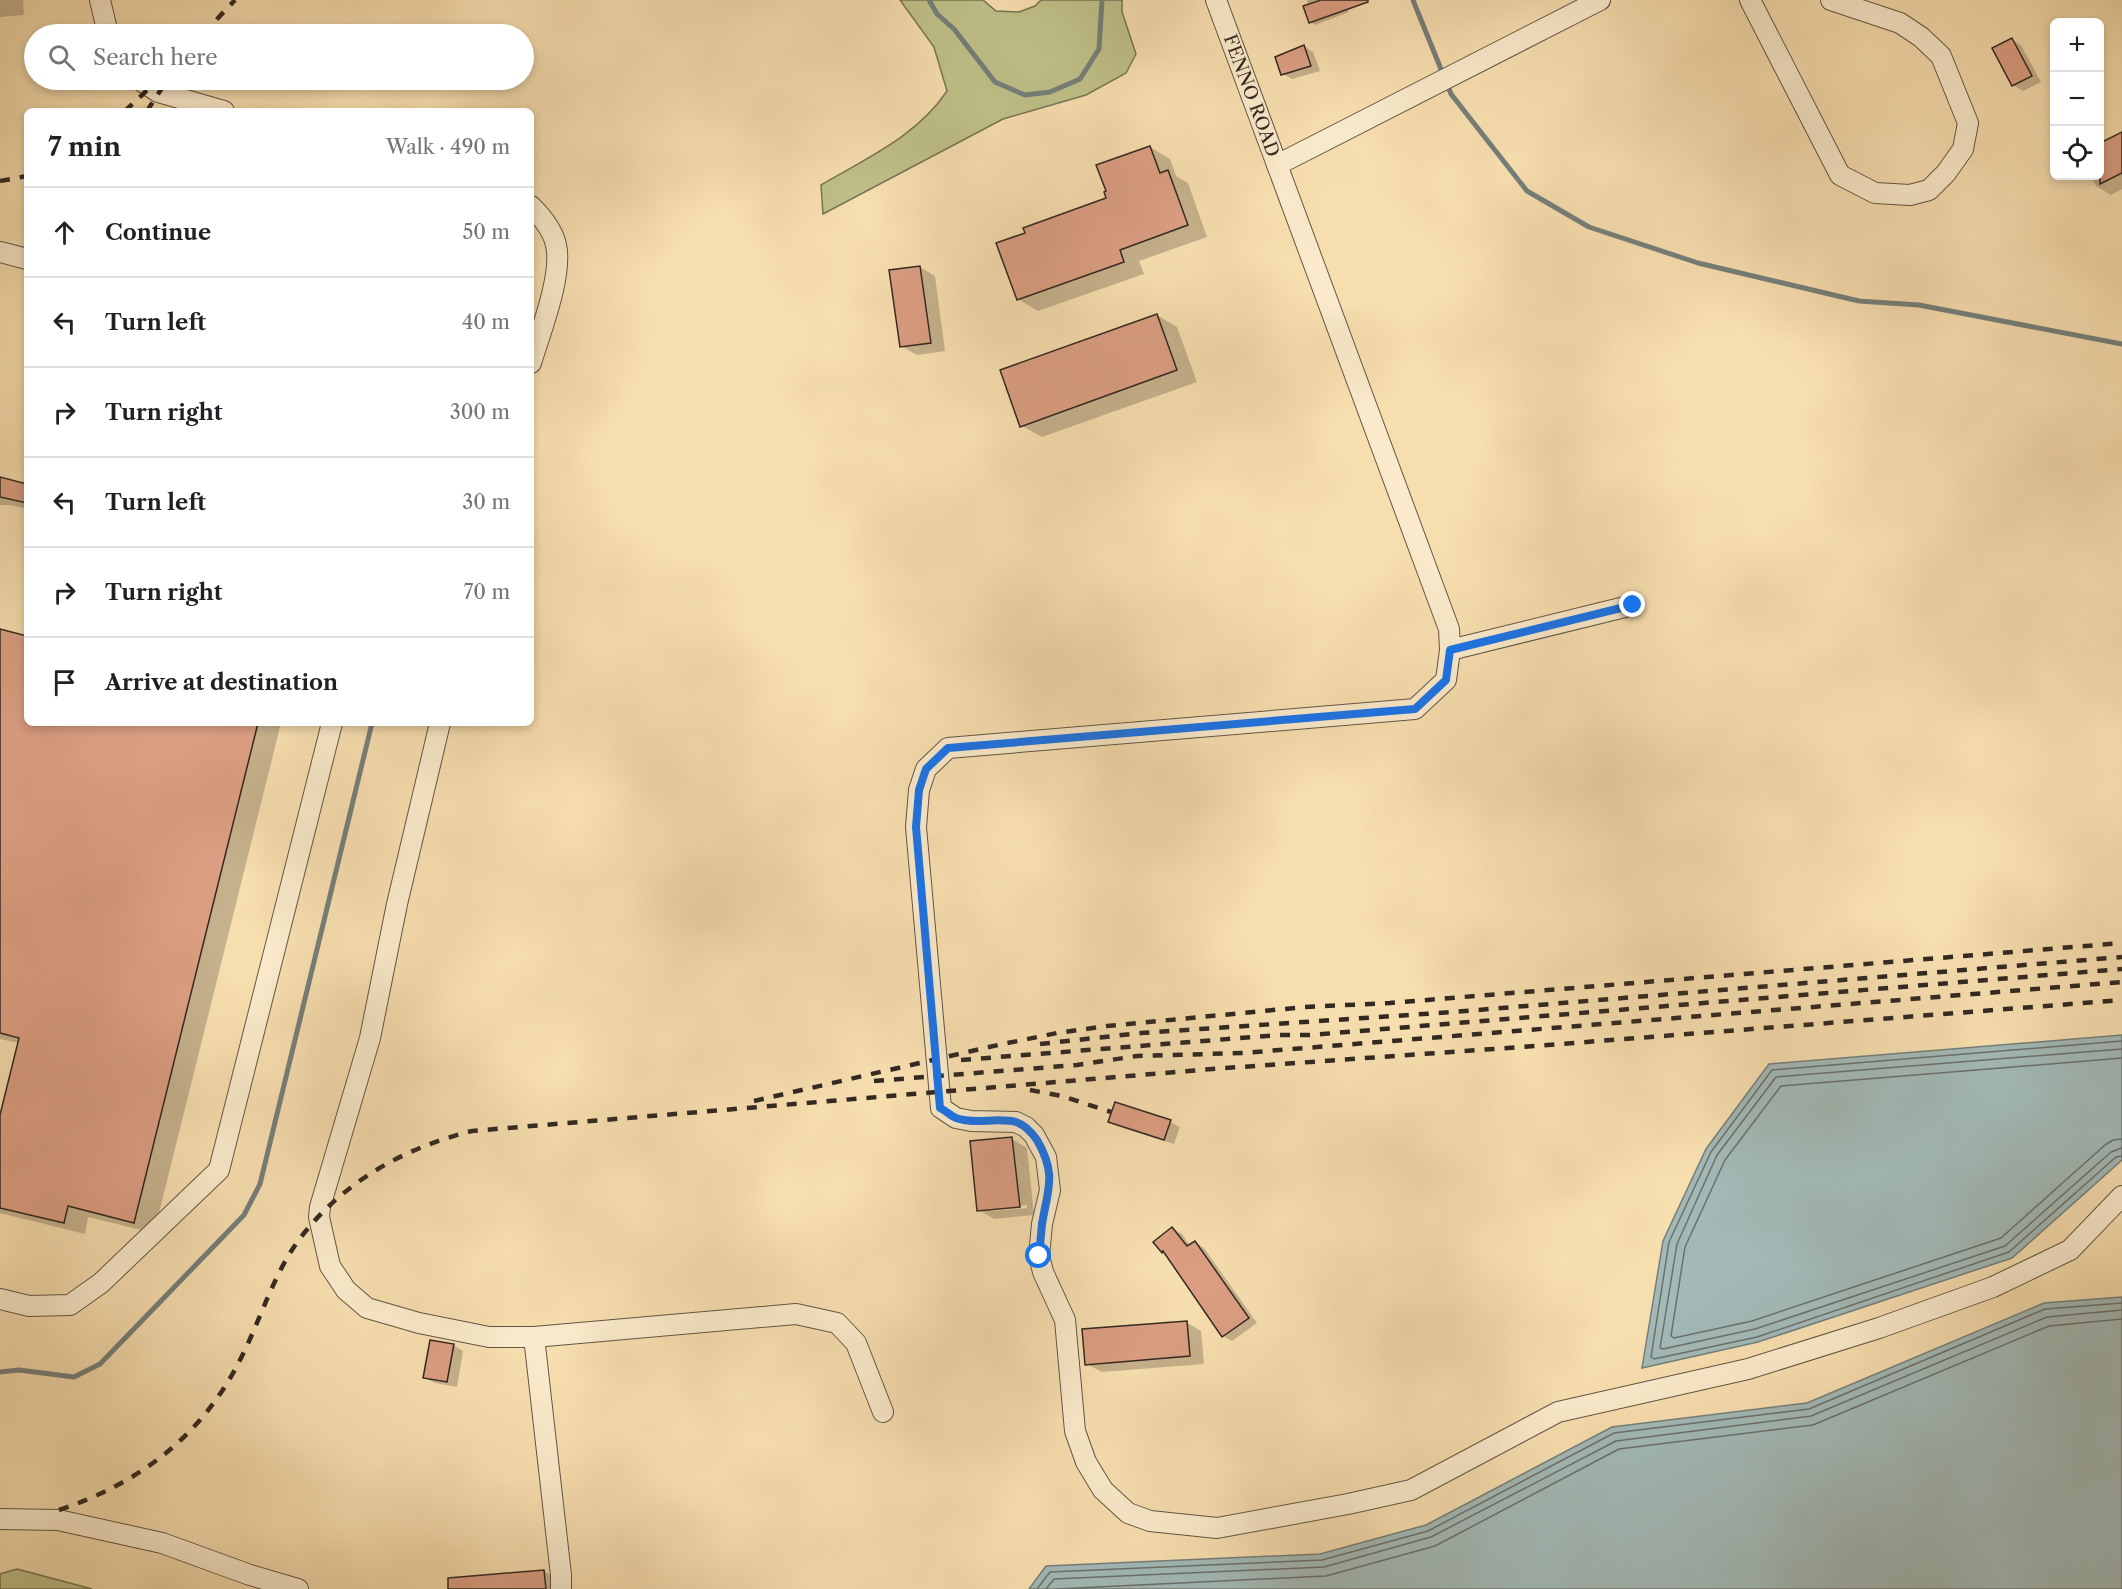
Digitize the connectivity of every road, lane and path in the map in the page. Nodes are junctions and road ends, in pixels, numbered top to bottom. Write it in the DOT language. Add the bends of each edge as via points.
graph roads {
  1 [pos="100,0"];
  2 [pos="1216,0"];
  3 [pos="1600,0"];
  4 [pos="1750,0"];
  5 [pos="1831,0"];
  6 [pos="106,24"];
  7 [pos="155,90"];
  8 [pos="214,108"];
  9 [pos="1277,165"];
  10 [pos="534,209"];
  11 [pos="1,249"];
  12 [pos="24,258"];
  13 [pos="534,353"];
  14 [pos="1633,605"];
  15 [pos="1450,650"];
  16 [pos="331,726"];
  17 [pos="439,726"];
  18 [pos="2122,1196"];
  19 [pos="0,1299"];
  20 [pos="534,1337"];
  21 [pos="883,1412"];
  22 [pos="0,1519"];
  23 [pos="297,1589"];
  24 [pos="561,1589"];
  1 -- 6 [label="street"];
  2 -- 9 [label="street, FENNO ROAD"];
  3 -- 9 [label="street"];
  4 -- 5 [label="street" via="1840,175 1875,193 1910,195 1929,190 1963,149 1968,123 1941,56 1900,23"];
  7 -- 8 [label="street"];
  9 -- 15 [label="street, FENNO ROAD" via="1449,629"];
  10 -- 13 [label="street" via="544,219 556,245 556,279"];
  11 -- 12 [label="street"];
  14 -- 15 [label="street"];
  15 -- 18 [label="street, FENNO ROAD" via="1446,680 1415,709 948,748 926,769 919,790 916,827 940,1108 956,1118 972,1121 1016,1122 1034,1135 1046,1157 1050,1190 1039,1256 1065,1320 1075,1431 1086,1462 1103,1490 1128,1513 1150,1521 1217,1528 1411,1490 1558,1412 1748,1369 1993,1287 2070,1250"];
  16 -- 19 [label="street" via="219,1170 101,1282 70,1305 29,1306"];
  17 -- 20 [label="street" via="370,1038 319,1217 330,1266 346,1290 367,1308 489,1337"];
  20 -- 21 [label="street" via="796,1314 837,1323 856,1343"];
  20 -- 24 [label="street"];
  22 -- 23 [label="street" via="58,1520 162,1544"];
}
